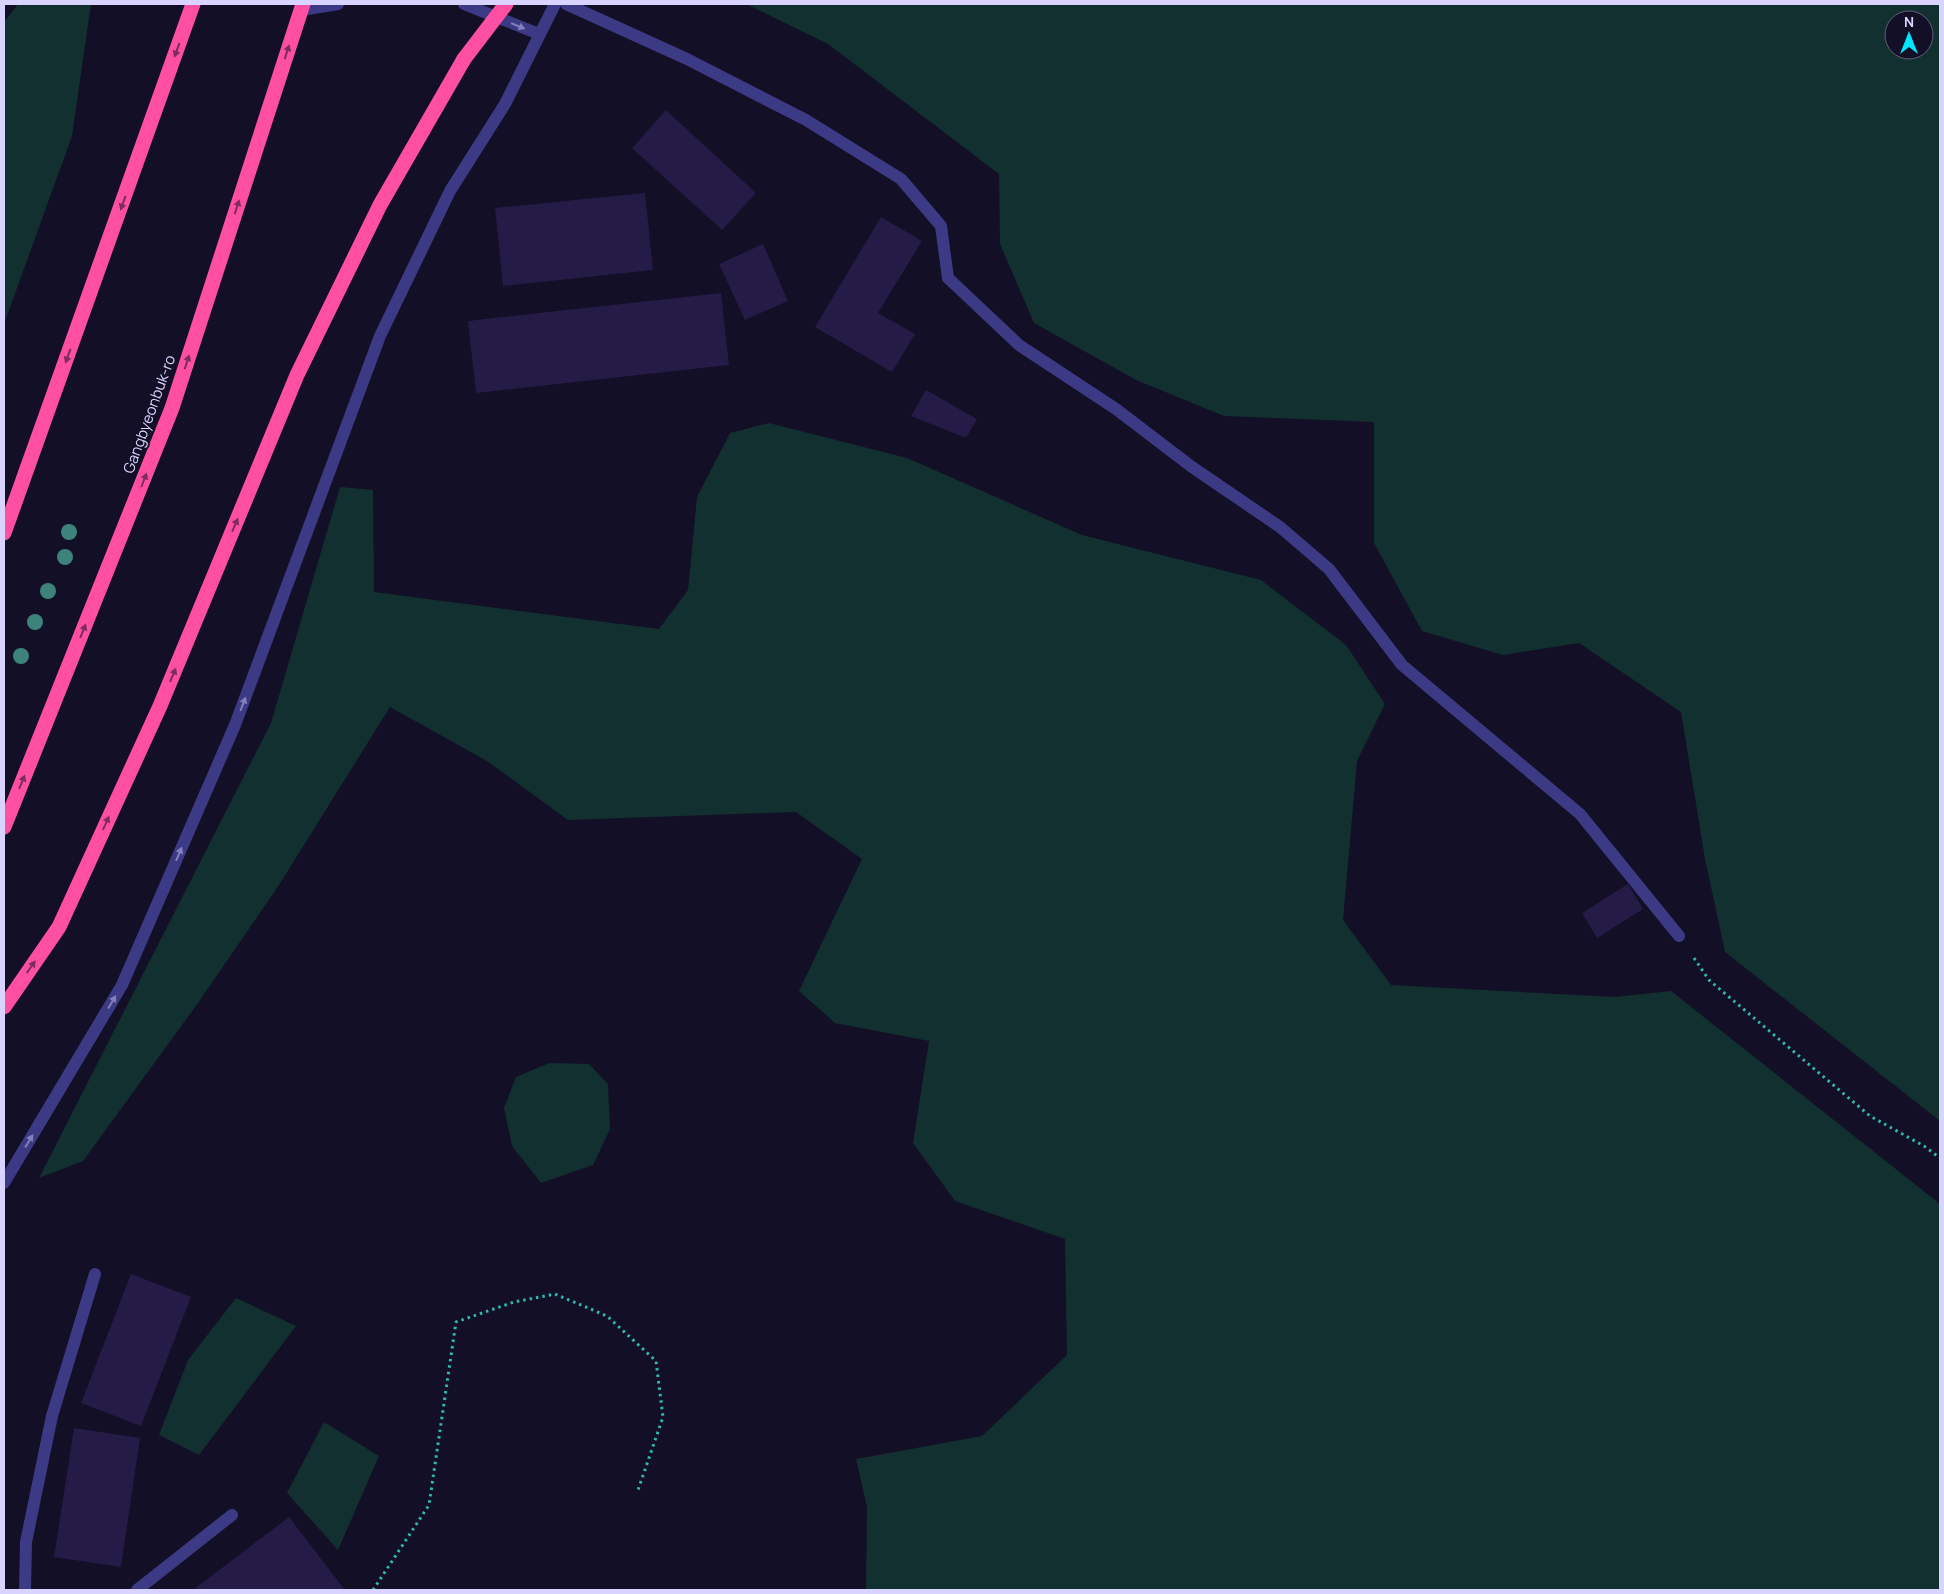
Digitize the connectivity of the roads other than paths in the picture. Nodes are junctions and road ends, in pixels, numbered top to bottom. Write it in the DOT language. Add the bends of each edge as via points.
graph roads {
  1 [pos="193,4"];
  2 [pos="338,4"];
  3 [pos="464,4"];
  4 [pos="506,4"];
  5 [pos="555,4"];
  6 [pos="566,4"];
  7 [pos="302,7"];
  8 [pos="539,34"];
  9 [pos="7,515"];
  10 [pos="4,533"];
  11 [pos="4,827"];
  12 [pos="1679,936"];
  13 [pos="4,1007"];
  14 [pos="4,1183"];
  15 [pos="95,1274"];
  16 [pos="232,1515"];
  17 [pos="25,1590"];
  18 [pos="138,1590"];
  1 -- 9 [label="highway, one-way"];
  2 -- 7 [label="street"];
  3 -- 8 [label="street, one-way"];
  13 -- 4 [label="highway, one-way, bridge" via="59,927 160,706 297,375 380,205 464,59"];
  5 -- 8 [label="street"];
  6 -- 12 [label="street" via="687,59 806,120 902,179 941,226 948,278 1019,345 1116,409 1192,467 1280,527 1329,569 1402,665 1580,814"];
  11 -- 7 [label="highway, Gangbyeonbuk-ro, one-way" via="172,408"];
  14 -- 8 [label="street, one-way" via="122,985 235,725 380,336 450,191 505,104"];
  9 -- 10 [label="highway"];
  15 -- 17 [label="street" via="52,1416 26,1542"];
  16 -- 18 [label="street"];
}
